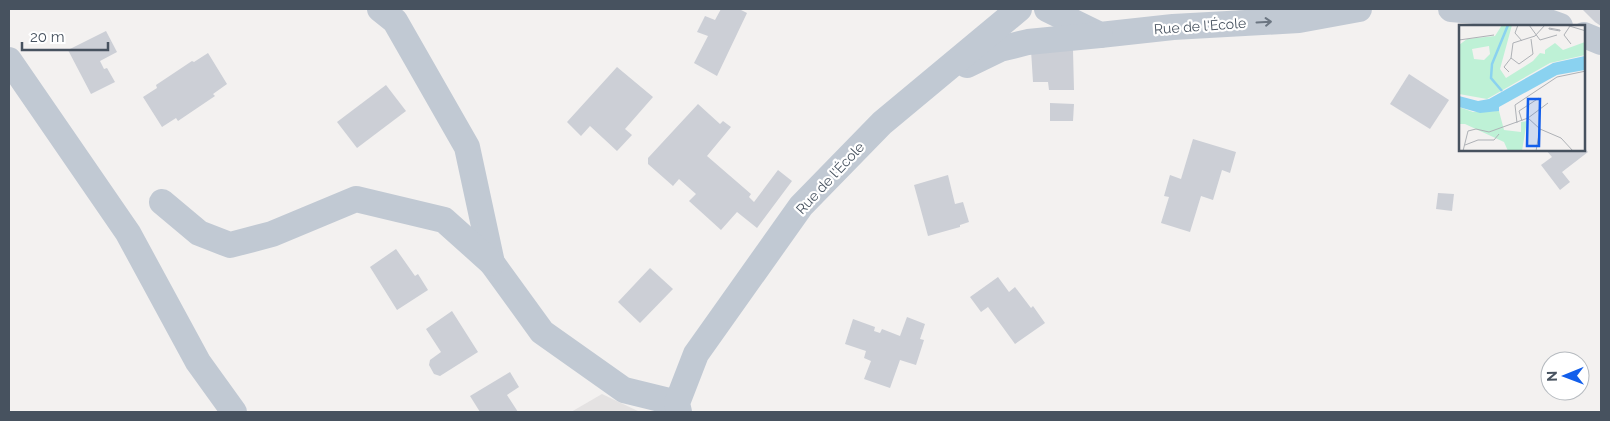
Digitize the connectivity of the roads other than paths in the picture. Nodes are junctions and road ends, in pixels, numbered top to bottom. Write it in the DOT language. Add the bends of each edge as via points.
graph roads {
  1 [pos="380,9"];
  2 [pos="1019,9"];
  3 [pos="1047,9"];
  4 [pos="1359,9"];
  5 [pos="1451,9"];
  6 [pos="1532,12"];
  7 [pos="1558,25"];
  8 [pos="1100,35"];
  9 [pos="1585,35"];
  10 [pos="1601,42"];
  11 [pos="9,60"];
  12 [pos="882,123"];
  13 [pos="162,202"];
  14 [pos="492,263"];
  15 [pos="678,408"];
  16 [pos="234,412"];
  1 -- 14 [label="street" via="395,21 467,147"];
  2 -- 12 [label="street, Rue de l'École"];
  3 -- 8 [label="street"];
  8 -- 4 [label="street, Rue de l'École, one-way" via="1172,27 1298,20"];
  5 -- 6 [label="street"];
  6 -- 7 [label="street"];
  8 -- 12 [label="street, Rue de l'École" via="1028,42 1000,49 956,71"];
  9 -- 10 [label="street"];
  11 -- 16 [label="street" via="128,233 198,362"];
  12 -- 15 [label="street, Rue de l'École" via="801,206 696,354"];
  13 -- 14 [label="street" via="199,233 230,245 272,234 356,199 444,220"];
  14 -- 15 [label="street" via="542,332 624,390"];
}
